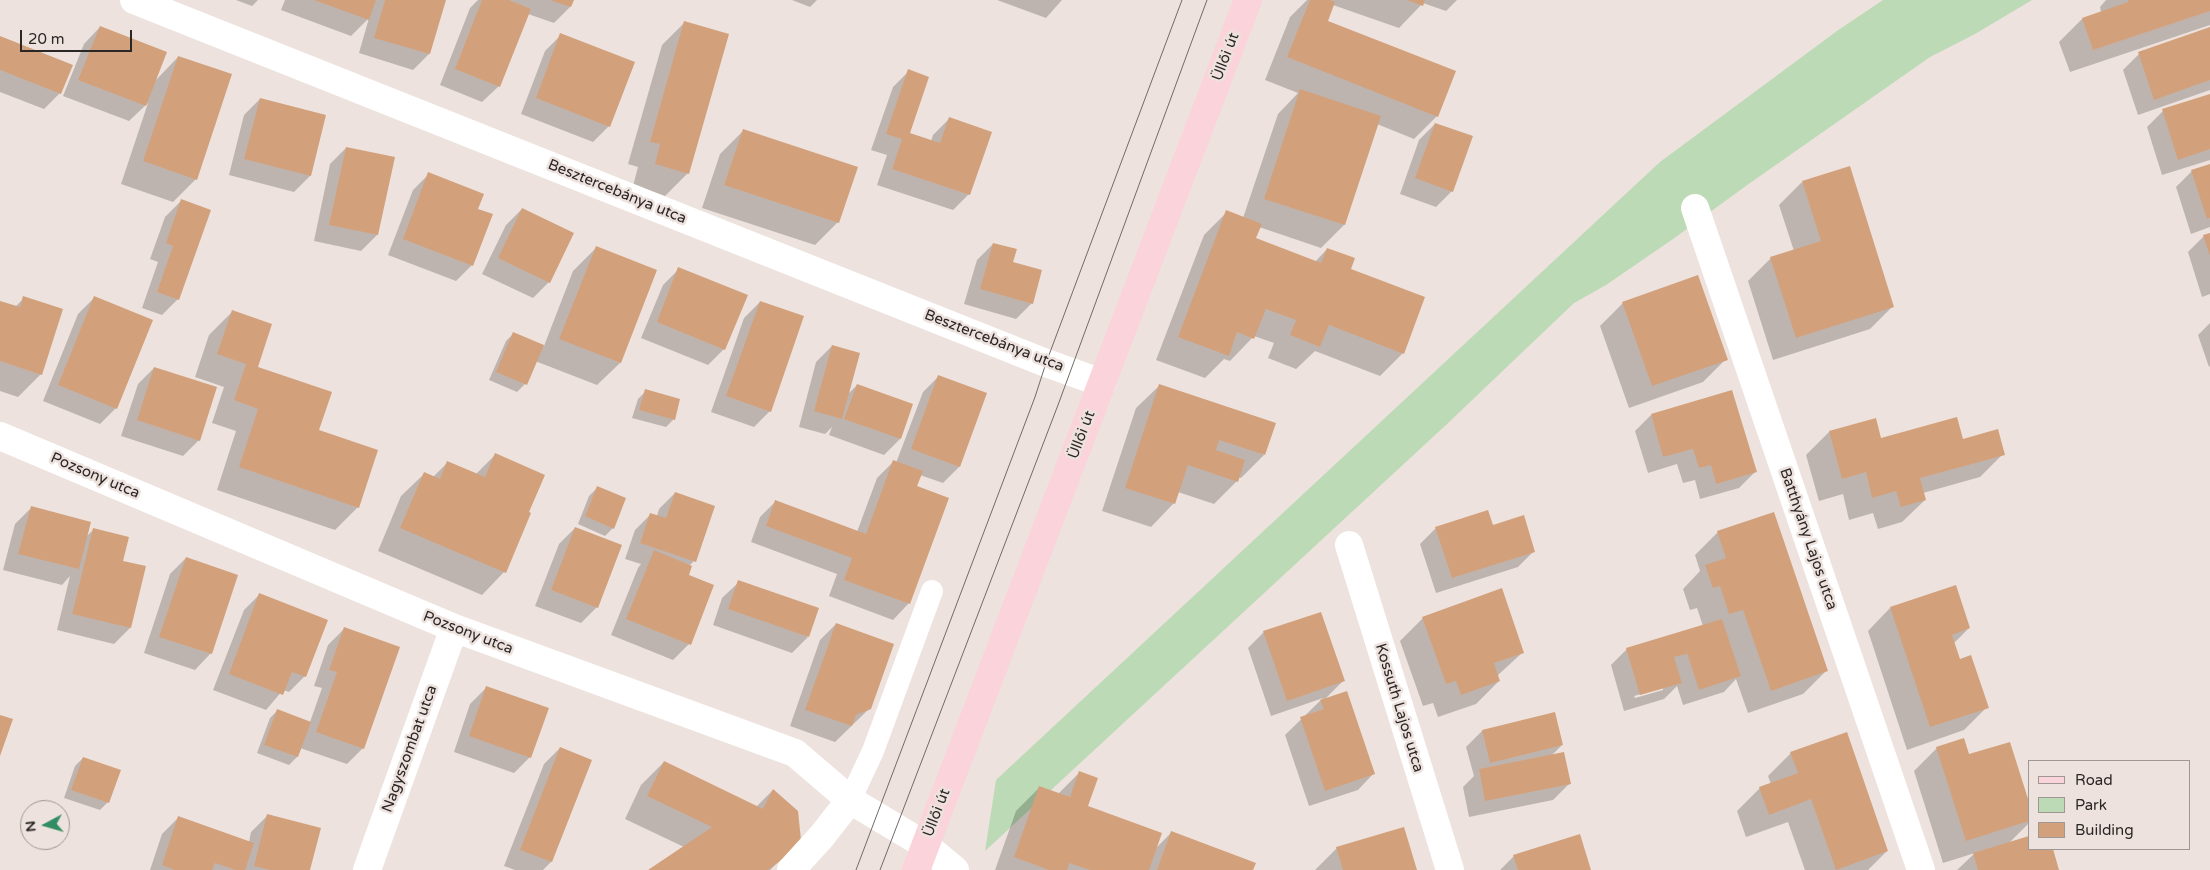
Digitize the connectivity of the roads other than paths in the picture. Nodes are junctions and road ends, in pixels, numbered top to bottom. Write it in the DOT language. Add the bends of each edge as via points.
graph roads {
  1 [pos="134,0"];
  2 [pos="1248,0"];
  3 [pos="1695,208"];
  4 [pos="1102,383"];
  5 [pos="0,436"];
  6 [pos="1349,545"];
  7 [pos="932,591"];
  8 [pos="454,628"];
  9 [pos="850,800"];
  10 [pos="925,844"];
  11 [pos="367,870"];
  12 [pos="791,870"];
  13 [pos="916,870"];
  14 [pos="955,870"];
  15 [pos="1450,870"];
  16 [pos="1921,870"];
  1 -- 4 [label="street, Besztercebánya utca"];
  2 -- 4 [label="main road, Üllői út"];
  3 -- 16 [label="street, Batthyány Lajos utca"];
  4 -- 10 [label="main road, Üllői út"];
  5 -- 8 [label="street, Pozsony utca"];
  6 -- 15 [label="street, Kossuth Lajos utca"];
  7 -- 9 [label="lane" via="873,750"];
  8 -- 9 [label="street, Pozsony utca" via="795,753"];
  8 -- 11 [label="street, Nagyszombat utca"];
  9 -- 10 [label="street, Pozsony utca"];
  9 -- 12 [label="street"];
  10 -- 13 [label="main road, Üllői út"];
  10 -- 14 [label="street, Pozsony utca"];
}
